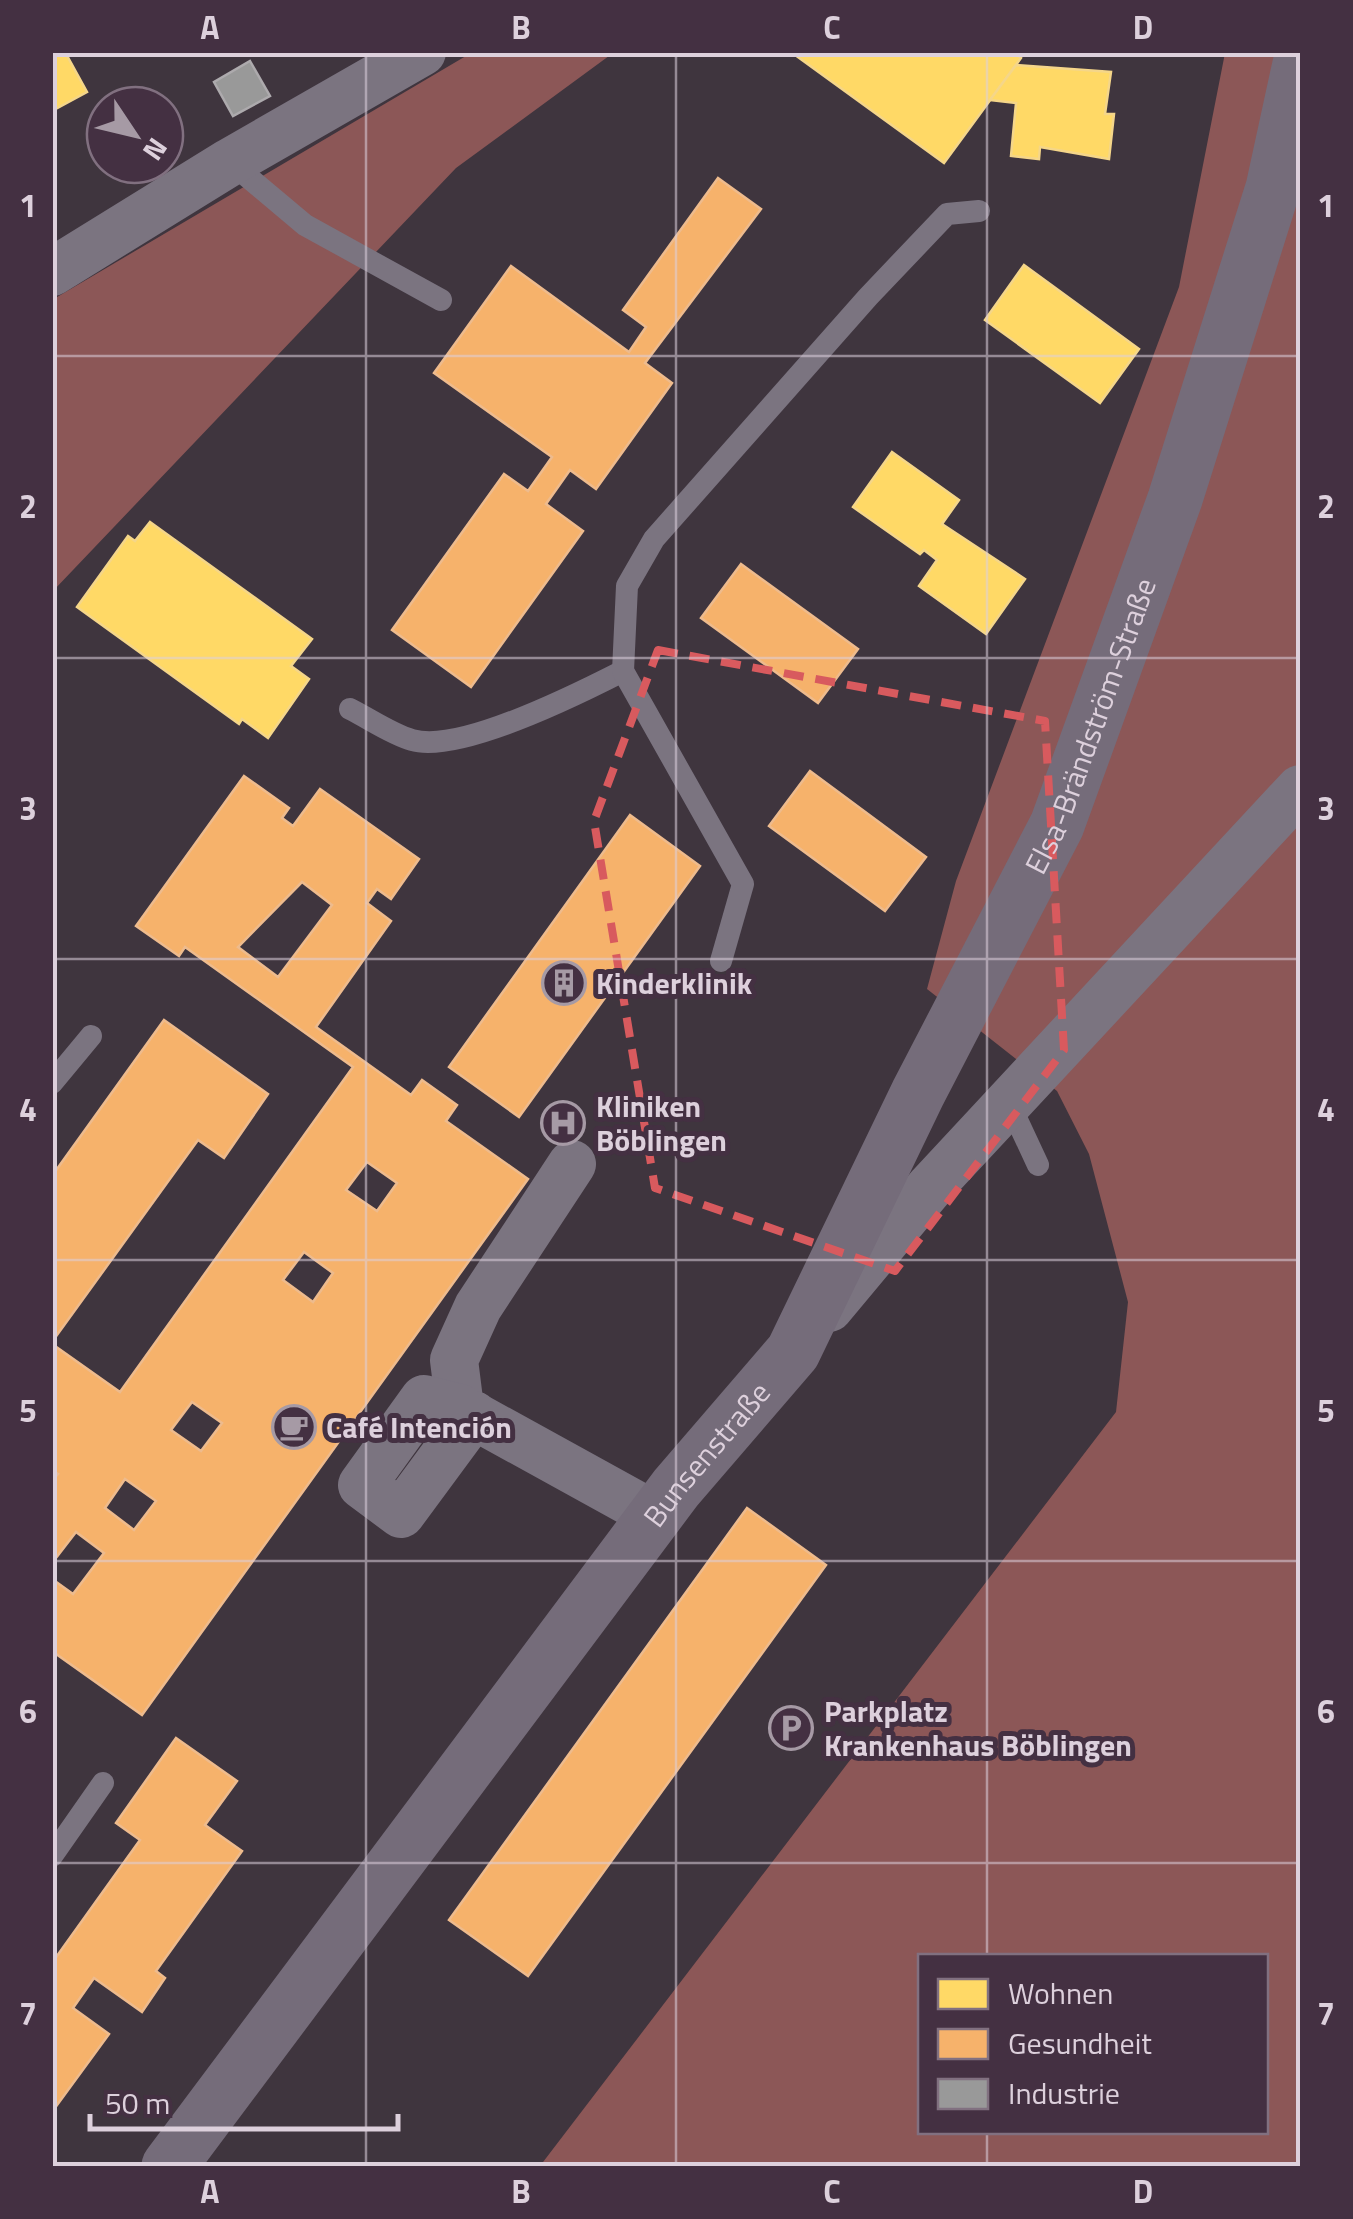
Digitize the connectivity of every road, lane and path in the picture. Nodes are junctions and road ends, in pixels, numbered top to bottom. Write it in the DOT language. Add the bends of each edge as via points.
graph roads {
  1 [pos="422,52"];
  2 [pos="1300,64"];
  3 [pos="230,162"];
  4 [pos="979,211"];
  5 [pos="52,272"];
  6 [pos="441,300"];
  7 [pos="623,671"];
  8 [pos="350,710"];
  9 [pos="1300,789"];
  10 [pos="722,961"];
  11 [pos="92,1036"];
  12 [pos="52,1083"];
  13 [pos="1010,1105"];
  14 [pos="572,1164"];
  15 [pos="1038,1165"];
  16 [pos="793,1352"];
  17 [pos="656,1516"];
  18 [pos="103,1783"];
  19 [pos="52,1856"];
  20 [pos="169,2166"];
  1 -- 3 [label="street"];
  2 -- 16 [label="street, Elsa-Brändström-Straße" via="1272,188 1176,499 1058,825"];
  3 -- 5 [label="street"];
  3 -- 6 [label="lane" via="305,225"];
  4 -- 7 [label="lane" via="947,214 654,539 628,586"];
  7 -- 8 [label="lane" via="507,723 459,736 415,742"];
  7 -- 10 [label="lane" via="743,884"];
  9 -- 13 [label="street, Bunsenstraße"];
  11 -- 12 [label="lane"];
  13 -- 15 [label="lane"];
  13 -- 16 [label="street, Bunsenstraße" via="931,1186"];
  14 -- 17 [label="street" via="478,1307 454,1360 467,1412"];
  16 -- 17 [label="street, Bunsenstraße"];
  17 -- 20 [label="street, Bunsenstraße"];
  18 -- 19 [label="lane"];
}
